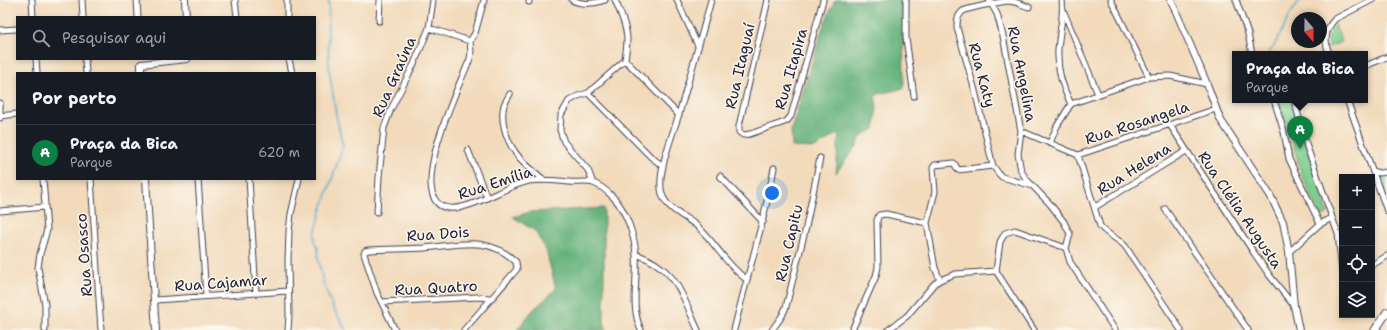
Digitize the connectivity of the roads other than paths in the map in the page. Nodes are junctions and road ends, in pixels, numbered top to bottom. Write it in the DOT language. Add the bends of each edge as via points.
graph roads {
  1 [pos="32,0"];
  2 [pos="82,0"];
  3 [pos="137,0"];
  4 [pos="185,0"];
  5 [pos="235,0"];
  6 [pos="287,0"];
  7 [pos="380,0"];
  8 [pos="433,0"];
  9 [pos="484,0"];
  10 [pos="572,0"];
  11 [pos="605,0"];
  12 [pos="615,0"];
  13 [pos="677,0"];
  14 [pos="711,0"];
  15 [pos="768,0"];
  16 [pos="823,0"];
  17 [pos="906,0"];
  18 [pos="1062,0"];
  19 [pos="1111,0"];
  20 [pos="1171,0"];
  21 [pos="1236,0"];
  22 [pos="1372,0"];
  23 [pos="990,2"];
  24 [pos="1029,6"];
  25 [pos="1063,10"];
  26 [pos="33,16"];
  27 [pos="83,16"];
  28 [pos="138,16"];
  29 [pos="186,16"];
  30 [pos="237,16"];
  31 [pos="287,16"];
  32 [pos="378,21"];
  33 [pos="429,28"];
  34 [pos="16,29"];
  35 [pos="0,30"];
  36 [pos="470,40"];
  37 [pos="698,46"];
  38 [pos="1251,51"];
  39 [pos="1328,51"];
  40 [pos="1387,58"];
  41 [pos="36,60"];
  42 [pos="85,60"];
  43 [pos="164,60"];
  44 [pos="289,60"];
  45 [pos="625,60"];
  46 [pos="140,61"];
  47 [pos="1368,65"];
  48 [pos="37,72"];
  49 [pos="86,72"];
  50 [pos="141,72"];
  51 [pos="292,72"];
  52 [pos="1149,77"];
  53 [pos="1207,84"];
  54 [pos="588,93"];
  55 [pos="510,94"];
  56 [pos="1098,94"];
  57 [pos="914,96"];
  58 [pos="0,103"];
  59 [pos="1275,103"];
  60 [pos="1295,103"];
  61 [pos="1348,103"];
  62 [pos="1071,104"];
  63 [pos="1216,109"];
  64 [pos="16,114"];
  65 [pos="679,115"];
  66 [pos="0,116"];
  67 [pos="1170,125"];
  68 [pos="1021,131"];
  69 [pos="742,135"];
  70 [pos="1050,142"];
  71 [pos="468,150"];
  72 [pos="1186,151"];
  73 [pos="1078,155"];
  74 [pos="820,158"];
  75 [pos="663,166"];
  76 [pos="993,166"];
  77 [pos="774,168"];
  78 [pos="1373,171"];
  79 [pos="1387,172"];
  80 [pos="720,176"];
  81 [pos="43,180"];
  82 [pos="92,180"];
  83 [pos="146,180"];
  84 [pos="198,180"];
  85 [pos="249,180"];
  86 [pos="299,180"];
  87 [pos="544,180"];
  88 [pos="593,183"];
  89 [pos="1034,187"];
  90 [pos="487,198"];
  91 [pos="45,207"];
  92 [pos="1095,207"];
  93 [pos="1166,209"];
  94 [pos="0,211"];
  95 [pos="1387,211"];
  96 [pos="377,212"];
  97 [pos="1332,218"];
  98 [pos="762,222"];
  99 [pos="927,223"];
  100 [pos="1320,224"];
  101 [pos="1339,246"];
  102 [pos="1066,248"];
  103 [pos="1289,252"];
  104 [pos="636,254"];
  105 [pos="1387,256"];
  106 [pos="1375,263"];
  107 [pos="996,271"];
  108 [pos="746,279"];
  109 [pos="940,280"];
  110 [pos="288,291"];
  111 [pos="256,293"];
  112 [pos="206,296"];
  113 [pos="490,298"];
  114 [pos="155,300"];
  115 [pos="382,302"];
  116 [pos="1294,306"];
  117 [pos="1387,312"];
  118 [pos="45,330"];
  119 [pos="101,330"];
  120 [pos="156,330"];
  121 [pos="288,330"];
  122 [pos="395,330"];
  123 [pos="464,330"];
  124 [pos="641,330"];
  125 [pos="698,330"];
  126 [pos="734,330"];
  127 [pos="772,330"];
  128 [pos="852,330"];
  129 [pos="888,330"];
  130 [pos="1034,330"];
  131 [pos="1115,330"];
  132 [pos="1181,330"];
  133 [pos="1248,330"];
  134 [pos="1299,330"];
  135 [pos="1375,330"];
  1 -- 26 [label="street"];
  2 -- 27 [label="street"];
  3 -- 28 [label="street"];
  4 -- 29 [label="street"];
  5 -- 30 [label="street"];
  6 -- 31 [label="street"];
  7 -- 32 [label="street"];
  8 -- 33 [label="street, Rua Graúna"];
  9 -- 36 [label="street, Rua Emília" via="475,33"];
  10 -- 11 [label="street" via="581,3"];
  12 -- 45 [label="street" via="626,28"];
  13 -- 37 [label="street"];
  14 -- 37 [label="street"];
  15 -- 69 [label="street, Rua Itaguaí" via="739,126"];
  16 -- 69 [label="street, Rua Itapira" via="792,116 782,123"];
  17 -- 57 [label="street" via="906,38"];
  18 -- 25 [label="street"];
  19 -- 52 [label="street"];
  20 -- 53 [label="street"];
  21 -- 38 [label="street"];
  22 -- 39 [label="street" via="1331,23 1326,35"];
  23 -- 24 [label="street, Rua Katy" via="1008,1"];
  23 -- 68 [label="street, Rua Angelina" via="1002,31"];
  23 -- 76 [label="street, Rua Katy" via="959,15 957,28"];
  25 -- 56 [label="street"];
  25 -- 62 [label="street" via="1058,61 1062,83"];
  33 -- 36 [label="street"];
  33 -- 96 [label="street, Rua Graúna" via="384,128"];
  34 -- 35 [label="street"];
  36 -- 90 [label="street, Rua Emília" via="470,58 443,126 430,177 431,187 438,204 453,209 475,204"];
  37 -- 65 [label="street"];
  40 -- 47 [label="street"];
  41 -- 48 [label="street"];
  42 -- 49 [label="street"];
  43 -- 46 [label="street"];
  44 -- 51 [label="street"];
  45 -- 54 [label="street"];
  45 -- 65 [label="street"];
  46 -- 50 [label="street"];
  52 -- 53 [label="street" via="1170,76"];
  52 -- 56 [label="street"];
  53 -- 63 [label="street"];
  54 -- 75 [label="street"];
  54 -- 88 [label="street" via="567,104 560,115 560,130 564,142 585,167"];
  55 -- 87 [label="street" via="503,114 507,138 515,153"];
  56 -- 62 [label="street"];
  58 -- 66 [label="street"];
  59 -- 100 [label="street" via="1289,159"];
  60 -- 97 [label="street"];
  61 -- 78 [label="street"];
  62 -- 70 [label="street"];
  63 -- 67 [label="street, Rua Rosangela"];
  63 -- 103 [label="street" via="1224,127 1278,210"];
  64 -- 66 [label="street"];
  65 -- 75 [label="street"];
  67 -- 72 [label="street, Rua Clélia Augusta"];
  67 -- 73 [label="street, Rua Rosangela"];
  68 -- 70 [label="street, Rua Rosangela"];
  68 -- 89 [label="street, Rua Angelina" via="1018,154 1021,171"];
  70 -- 73 [label="street, Rua Rosangela"];
  71 -- 90 [label="street"];
  72 -- 92 [label="street, Rua Helena"];
  72 -- 116 [label="street, Rua Clélia Augusta" via="1270,276"];
  73 -- 92 [label="street"];
  74 -- 127 [label="street, Rua Capitu" via="786,307"];
  75 -- 108 [label="street" via="660,186 668,205 696,225 736,272"];
  76 -- 89 [label="street" via="1002,177"];
  76 -- 99 [label="street" via="958,170 954,163 937,164 933,168 935,192"];
  77 -- 98 [label="street"];
  78 -- 79 [label="street"];
  78 -- 95 [label="street"];
  80 -- 98 [label="street"];
  81 -- 91 [label="street"];
  82 -- 119 [label="street, Rua Osasco"];
  83 -- 114 [label="street"];
  84 -- 112 [label="street"];
  85 -- 111 [label="street"];
  86 -- 110 [label="street" via="289,231"];
  87 -- 88 [label="street, Rua Emília"];
  87 -- 90 [label="street, Rua Emília" via="530,181"];
  88 -- 104 [label="street" via="620,206 631,230"];
  89 -- 102 [label="street, Rua Angelina" via="1068,228"];
  91 -- 94 [label="street"];
  91 -- 118 [label="street" via="47,230 38,268 45,305"];
  92 -- 132 [label="street" via="1100,226 1125,246"];
  93 -- 133 [label="street"];
  97 -- 100 [label="street"];
  97 -- 101 [label="street"];
  98 -- 108 [label="street"];
  99 -- 109 [label="street" via="935,268"];
  99 -- 128 [label="street" via="886,214 878,216 876,276"];
  100 -- 103 [label="street"];
  102 -- 107 [label="street" via="1015,230 1010,231 1001,239"];
  102 -- 131 [label="street" via="1070,262"];
  103 -- 116 [label="street"];
  104 -- 124 [label="street" via="636,316"];
  104 -- 125 [label="street" via="659,265 677,283"];
  105 -- 106 [label="street"];
  107 -- 109 [label="street" via="955,274"];
  107 -- 130 [label="street"];
  108 -- 126 [label="street"];
  109 -- 129 [label="street" via="907,316"];
  110 -- 111 [label="street, Rua Cajamar"];
  110 -- 121 [label="street"];
  111 -- 112 [label="street, Rua Cajamar"];
  112 -- 114 [label="street, Rua Cajamar"];
  113 -- 115 [label="street, Rua Quatro"];
  113 -- 115 [label="street, Rua Dois" via="517,266 505,252 479,243 369,250 364,253"];
  113 -- 123 [label="street"];
  114 -- 120 [label="street"];
  115 -- 122 [label="street"];
  116 -- 134 [label="street"];
  117 -- 135 [label="main road"];
}
